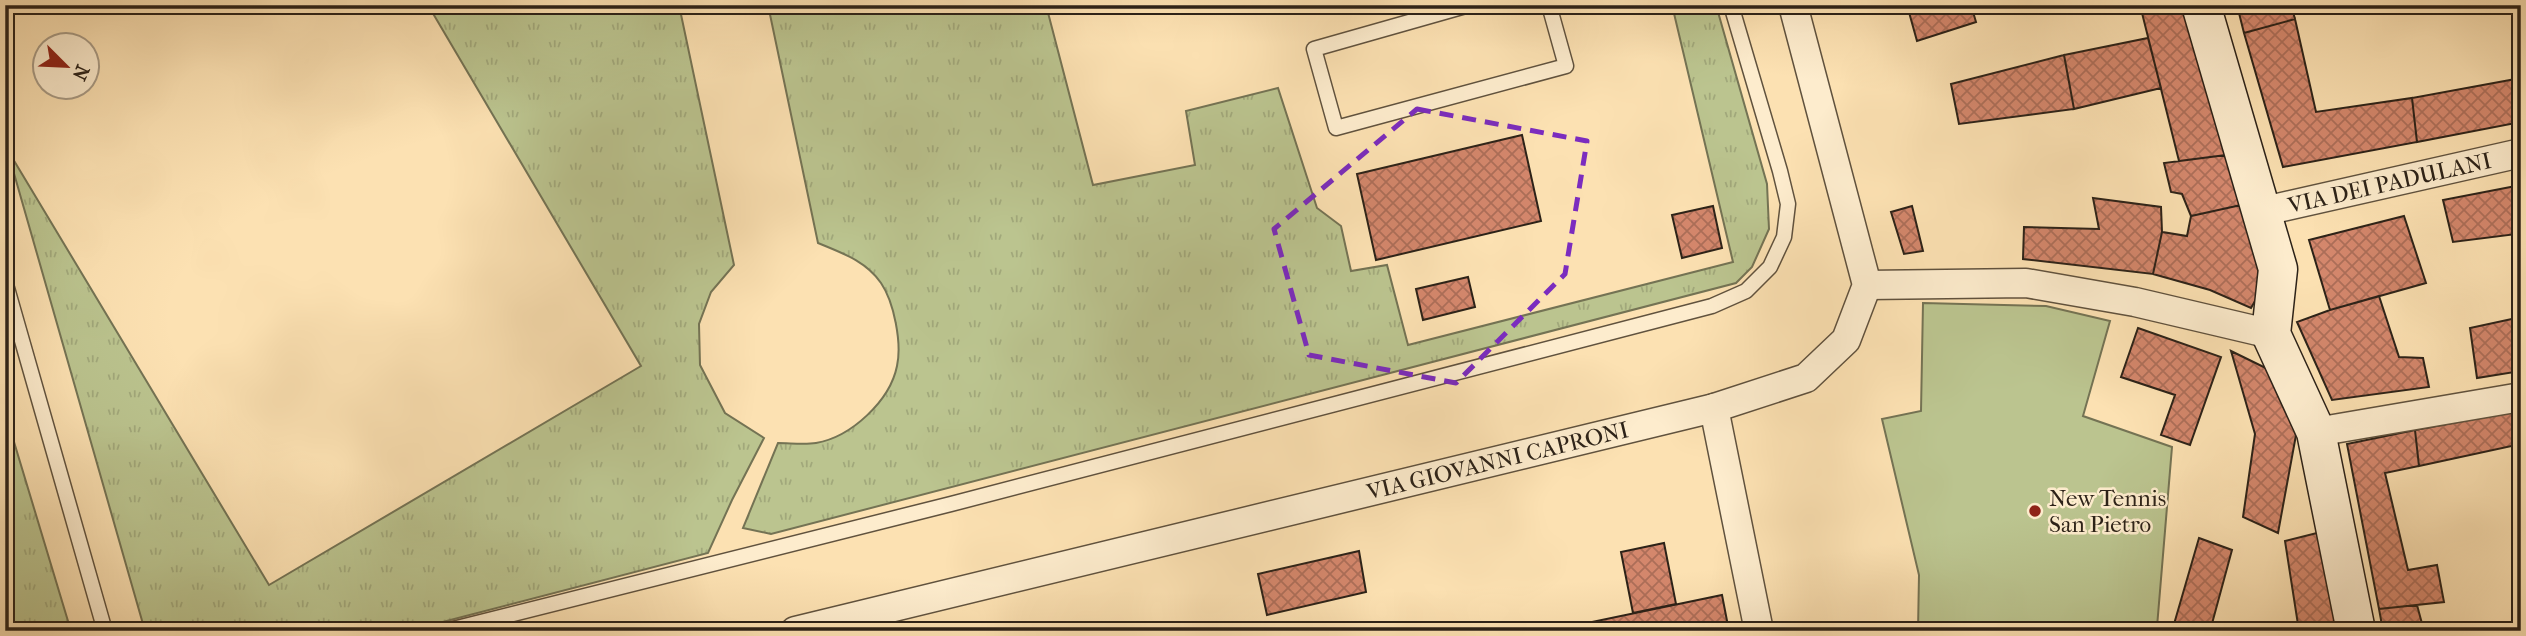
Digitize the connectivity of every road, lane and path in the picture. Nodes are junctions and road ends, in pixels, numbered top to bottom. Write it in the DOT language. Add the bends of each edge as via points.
graph roads {
  1 [pos="1469,5"];
  2 [pos="1549,5"];
  3 [pos="1731,5"];
  4 [pos="1793,5"];
  5 [pos="2201,5"];
  6 [pos="2521,153"];
  7 [pos="2260,212"];
  8 [pos="5,281"];
  9 [pos="1867,285"];
  10 [pos="2271,334"];
  11 [pos="2521,397"];
  12 [pos="1714,408"];
  13 [pos="2316,432"];
  14 [pos="106,631"];
  15 [pos="445,631"];
  16 [pos="795,631"];
  17 [pos="1759,631"];
  18 [pos="2356,631"];
  1 -- 2 [label="lane" via="1314,49 1336,128 1566,66"];
  3 -- 15 [label="lane" via="1788,204 1784,237 1770,267 1746,291 1712,306 978,498"];
  4 -- 9 [label="street"];
  5 -- 7 [label="street"];
  6 -- 7 [label="street, VIA DEI PADULANI"];
  7 -- 10 [label="street" via="2278,270"];
  8 -- 14 [label="lane"];
  9 -- 10 [label="street" via="2025,283 2135,302"];
  9 -- 12 [label="street, VIA GIOVANNI CAPRONI" via="1846,340 1806,378"];
  10 -- 13 [label="street"];
  11 -- 13 [label="street"];
  12 -- 16 [label="street, VIA GIOVANNI CAPRONI"];
  12 -- 17 [label="street"];
  13 -- 18 [label="street"];
}
